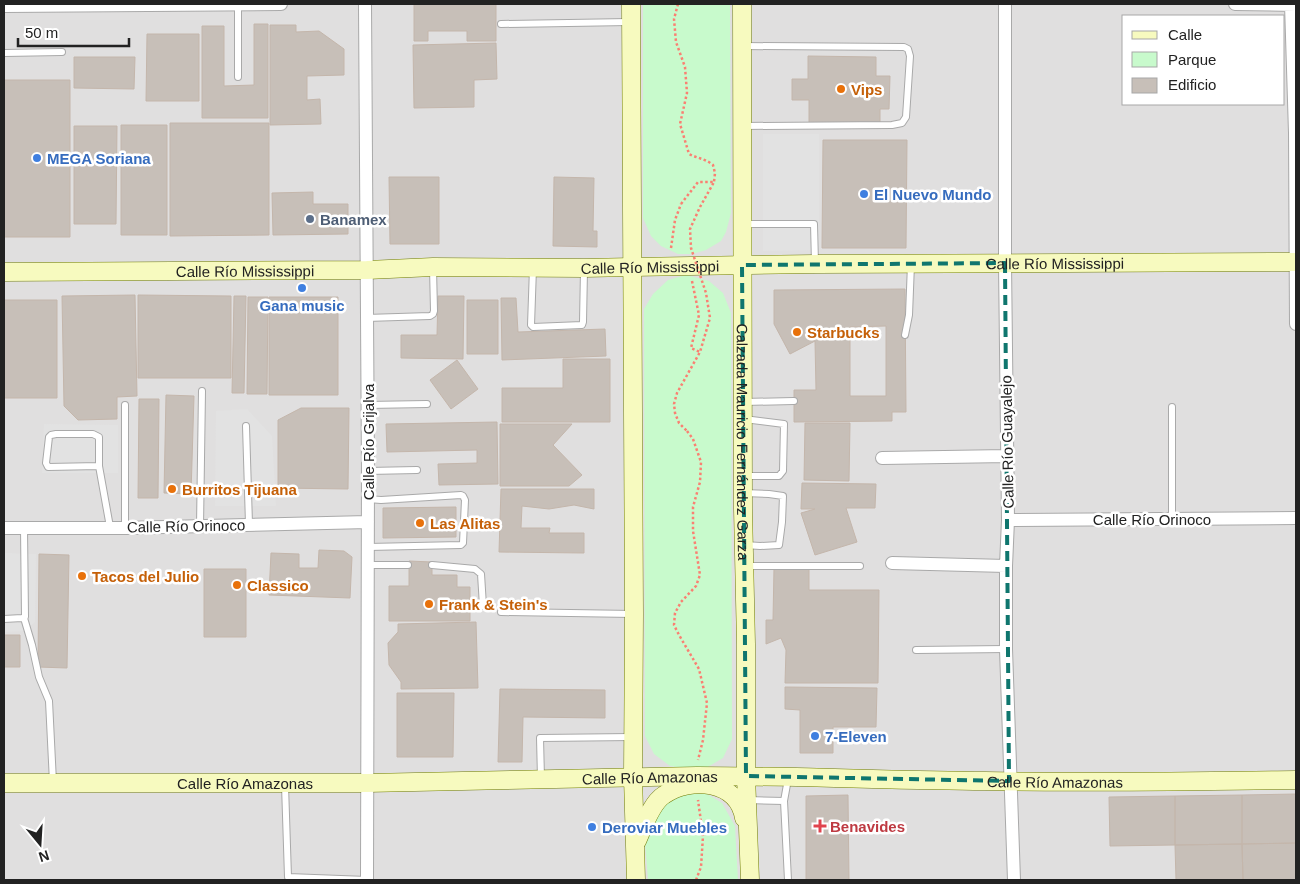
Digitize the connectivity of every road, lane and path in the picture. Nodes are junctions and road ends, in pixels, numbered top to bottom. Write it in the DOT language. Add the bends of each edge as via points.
graph roads {
  1 [pos="212,4"];
  2 [pos="238,4"];
  3 [pos="257,4"];
  4 [pos="281,4"];
  5 [pos="365,4"];
  6 [pos="630,4"];
  7 [pos="678,4"];
  8 [pos="742,4"];
  9 [pos="1006,4"];
  10 [pos="1235,4"];
  11 [pos="1293,4"];
  12 [pos="4,6"];
  13 [pos="630,22"];
  14 [pos="501,24"];
  15 [pos="743,46"];
  16 [pos="62,52"];
  17 [pos="4,53"];
  18 [pos="238,77"];
  19 [pos="743,126"];
  20 [pos="1296,133"];
  21 [pos="714,182"];
  22 [pos="742,224"];
  23 [pos="671,248"];
  24 [pos="1296,262"];
  25 [pos="815,264"];
  26 [pos="911,264"];
  27 [pos="1005,264"];
  28 [pos="742,265"];
  29 [pos="433,267"];
  30 [pos="632,267"];
  31 [pos="533,268"];
  32 [pos="584,268"];
  33 [pos="367,270"];
  34 [pos="4,272"];
  35 [pos="696,297"];
  36 [pos="366,318"];
  37 [pos="1296,324"];
  38 [pos="905,335"];
  39 [pos="700,352"];
  40 [pos="202,391"];
  41 [pos="794,401"];
  42 [pos="427,404"];
  43 [pos="125,405"];
  44 [pos="367,405"];
  45 [pos="1172,407"];
  46 [pos="743,410"];
  47 [pos="246,426"];
  48 [pos="1007,456"];
  49 [pos="882,458"];
  50 [pos="99,466"];
  51 [pos="417,470"];
  52 [pos="368,471"];
  53 [pos="743,476"];
  54 [pos="743,493"];
  55 [pos="368,499"];
  56 [pos="1172,518"];
  57 [pos="1296,518"];
  58 [pos="1008,520"];
  59 [pos="368,522"];
  60 [pos="249,524"];
  61 [pos="200,526"];
  62 [pos="110,527"];
  63 [pos="4,528"];
  64 [pos="24,528"];
  65 [pos="125,528"];
  66 [pos="744,545"];
  67 [pos="368,547"];
  68 [pos="892,563"];
  69 [pos="368,565"];
  70 [pos="432,565"];
  71 [pos="408,566"];
  72 [pos="744,566"];
  73 [pos="860,566"];
  74 [pos="1006,566"];
  75 [pos="483,606"];
  76 [pos="501,612"];
  77 [pos="634,614"];
  78 [pos="24,618"];
  79 [pos="4,619"];
  80 [pos="1006,649"];
  81 [pos="916,650"];
  82 [pos="633,737"];
  83 [pos="746,776"];
  84 [pos="633,778"];
  85 [pos="788,778"];
  86 [pos="541,779"];
  87 [pos="698,780"];
  88 [pos="1296,780"];
  89 [pos="1009,781"];
  90 [pos="4,783"];
  91 [pos="54,783"];
  92 [pos="285,783"];
  93 [pos="367,783"];
  94 [pos="747,800"];
  95 [pos="784,801"];
  96 [pos="747,836"];
  97 [pos="635,844"];
  98 [pos="367,880"];
  99 [pos="636,880"];
  100 [pos="696,880"];
  101 [pos="750,880"];
  102 [pos="788,880"];
  103 [pos="1014,880"];
  1 -- 2 [label="street"];
  1 -- 12 [label="street"];
  2 -- 3 [label="street"];
  2 -- 18 [label="lane"];
  3 -- 4 [label="street"];
  5 -- 33 [label="street, Calle Río Grijalva"];
  6 -- 13 [label="street"];
  7 -- 21 [label="path" via="674,19 676,42 685,66 687,93 680,124 689,154 713,164"];
  8 -- 15 [label="street, Calzada Mauricio Fernández Garza"];
  9 -- 27 [label="street, Calle Río Guayalejo"];
  10 -- 11 [label="street"];
  11 -- 20 [label="street"];
  13 -- 14 [label="lane"];
  13 -- 30 [label="street"];
  15 -- 19 [label="street, Calzada Mauricio Fernández Garza"];
  15 -- 19 [label="lane" via="904,47 910,56 906,117 902,123"];
  16 -- 17 [label="lane"];
  19 -- 22 [label="street, Calzada Mauricio Fernández Garza"];
  20 -- 24 [label="street"];
  21 -- 23 [label="path, bridge" via="698,182 681,204"];
  21 -- 39 [label="path, bridge" via="690,229 691,248 706,293 710,318"];
  22 -- 25 [label="lane" via="814,224"];
  22 -- 28 [label="street, Calzada Mauricio Fernández Garza"];
  24 -- 27 [label="street, Calle Río Mississippi"];
  24 -- 37 [label="street"];
  25 -- 26 [label="street, Calle Río Mississippi"];
  25 -- 28 [label="street, Calle Río Mississippi"];
  26 -- 27 [label="street, Calle Río Mississippi"];
  26 -- 38 [label="lane"];
  27 -- 48 [label="street, Calle Río Guayalejo"];
  28 -- 30 [label="street, Calle Río Mississippi"];
  28 -- 46 [label="street, Calzada Mauricio Fernández Garza"];
  29 -- 31 [label="street, Calle Río Mississippi"];
  29 -- 33 [label="street, Calle Río Mississippi"];
  29 -- 36 [label="lane" via="433,314"];
  30 -- 32 [label="street, Calle Río Mississippi"];
  30 -- 77 [label="street"];
  31 -- 32 [label="street, Calle Río Mississippi"];
  31 -- 32 [label="lane" via="533,327 582,325"];
  33 -- 34 [label="street, Calle Río Mississippi"];
  33 -- 36 [label="street, Calle Río Grijalva"];
  35 -- 39 [label="path" via="699,315 691,348"];
  36 -- 44 [label="street, Calle Río Grijalva"];
  39 -- 87 [label="path, bridge" via="676,393 674,404 674,413 693,439 701,462 700,482 693,507 700,576 675,613 674,625 699,668 707,703 697,764"];
  40 -- 61 [label="lane"];
  41 -- 46 [label="lane"];
  42 -- 44 [label="lane"];
  43 -- 65 [label="lane"];
  44 -- 52 [label="street, Calle Río Grijalva"];
  45 -- 56 [label="lane"];
  46 -- 53 [label="street, Calzada Mauricio Fernández Garza"];
  46 -- 53 [label="lane" via="784,424 782,471 779,476"];
  47 -- 60 [label="lane"];
  48 -- 49 [label="street"];
  48 -- 58 [label="street, Calle Río Guayalejo"];
  50 -- 50 [label="lane" via="98,435 56,434 49,437 48,467"];
  50 -- 62 [label="lane"];
  51 -- 52 [label="lane"];
  52 -- 55 [label="street, Calle Río Grijalva"];
  53 -- 54 [label="street, Calzada Mauricio Fernández Garza"];
  54 -- 66 [label="street, Calzada Mauricio Fernández Garza"];
  54 -- 66 [label="lane" via="783,496 779,545"];
  55 -- 59 [label="street, Calle Río Grijalva"];
  55 -- 67 [label="lane" via="464,496 465,500 461,545"];
  56 -- 57 [label="street, Calle Río Orinoco"];
  56 -- 58 [label="street, Calle Río Orinoco"];
  58 -- 74 [label="street, Calle Río Guayalejo"];
  59 -- 60 [label="street, Calle Río Orinoco"];
  59 -- 67 [label="street, Calle Río Grijalva"];
  60 -- 61 [label="street, Calle Río Orinoco"];
  61 -- 65 [label="street, Calle Río Orinoco"];
  62 -- 64 [label="street, Calle Río Orinoco"];
  62 -- 65 [label="street, Calle Río Orinoco"];
  63 -- 64 [label="street, Calle Río Orinoco"];
  64 -- 78 [label="lane"];
  66 -- 72 [label="street, Calzada Mauricio Fernández Garza"];
  67 -- 69 [label="street, Calle Río Grijalva"];
  68 -- 74 [label="street"];
  69 -- 71 [label="lane"];
  69 -- 93 [label="street, Calle Río Grijalva"];
  70 -- 75 [label="lane" via="475,569 481,574"];
  72 -- 73 [label="lane"];
  72 -- 83 [label="street, Calzada Mauricio Fernández Garza"];
  74 -- 80 [label="street, Calle Río Guayalejo"];
  76 -- 77 [label="lane"];
  77 -- 82 [label="street"];
  78 -- 79 [label="lane"];
  78 -- 91 [label="lane" via="39,677 49,700"];
  80 -- 81 [label="lane"];
  80 -- 89 [label="street, Calle Río Guayalejo"];
  82 -- 84 [label="street"];
  82 -- 86 [label="lane" via="540,738"];
  83 -- 85 [label="street, Calle Río Amazonas"];
  83 -- 87 [label="street, Calle Río Amazonas"];
  83 -- 94 [label="street, Calzada Mauricio Fernández Garza"];
  84 -- 86 [label="street, Calle Río Amazonas"];
  84 -- 87 [label="street, Calle Río Amazonas"];
  84 -- 97 [label="street"];
  85 -- 89 [label="street, Calle Río Amazonas"];
  85 -- 95 [label="lane"];
  86 -- 93 [label="street, Calle Río Amazonas"];
  87 -- 96 [label="street" via="726,791 736,799 743,810"];
  87 -- 97 [label="street" via="662,796"];
  87 -- 100 [label="path" via="703,836"];
  88 -- 89 [label="street, Calle Río Amazonas"];
  89 -- 103 [label="street, Calle Río Guayalejo"];
  90 -- 91 [label="street, Calle Río Amazonas"];
  91 -- 92 [label="street, Calle Río Amazonas"];
  92 -- 93 [label="street, Calle Río Amazonas"];
  92 -- 98 [label="lane" via="288,877"];
  93 -- 98 [label="street, Calle Río Grijalva"];
  94 -- 95 [label="lane"];
  94 -- 96 [label="street, Calzada Mauricio Fernández Garza"];
  95 -- 102 [label="lane"];
  96 -- 101 [label="street, Calzada Mauricio Fernández Garza"];
  97 -- 99 [label="street"];
}
